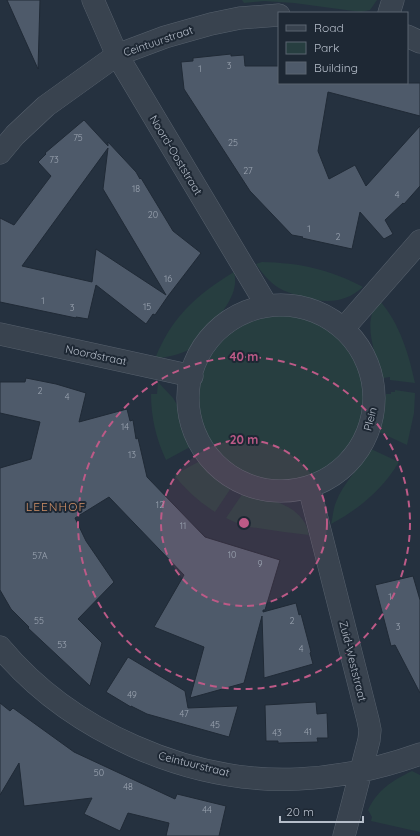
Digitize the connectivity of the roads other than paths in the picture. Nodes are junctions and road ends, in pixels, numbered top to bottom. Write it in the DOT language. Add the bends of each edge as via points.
graph roads {
  1 [pos="93,0"];
  2 [pos="393,0"];
  3 [pos="389,12"];
  4 [pos="278,16"];
  5 [pos="408,36"];
  6 [pos="420,42"];
  7 [pos="117,55"];
  8 [pos="0,153"];
  9 [pos="420,241"];
  10 [pos="266,306"];
  11 [pos="344,328"];
  12 [pos="0,334"];
  13 [pos="192,376"];
  14 [pos="309,487"];
  15 [pos="0,647"];
  16 [pos="420,754"];
  17 [pos="360,771"];
  18 [pos="344,836"];
  1 -- 7 [label="street, Noord-Ooststraat"];
  2 -- 3 [label="street"];
  4 -- 7 [label="street, Ceintuurstraat" via="240,18 211,24 165,37"];
  5 -- 6 [label="street"];
  7 -- 8 [label="street, Ceintuurstraat" via="46,106"];
  7 -- 10 [label="street, Noord-Ooststraat"];
  9 -- 11 [label="street"];
  10 -- 11 [label="street, Plein" via="294,305 321,313"];
  10 -- 13 [label="street, Plein" via="244,312 224,324 208,341 196,361"];
  11 -- 14 [label="street, Plein" via="364,354 370,369 374,385 372,417 368,433 350,461 324,481"];
  12 -- 13 [label="street, Noordstraat"];
  13 -- 14 [label="street, Plein" via="188,400 190,418 195,434 214,462 227,474 258,488 275,491"];
  14 -- 17 [label="street, Zuid-Weststraat" via="370,730"];
  15 -- 17 [label="street, Ceintuurstraat" via="32,680 90,724 155,755 225,774 261,778 333,776"];
  16 -- 17 [label="street, Ceintuurstraat"];
  17 -- 18 [label="street, Zuid-Weststraat"];
}
